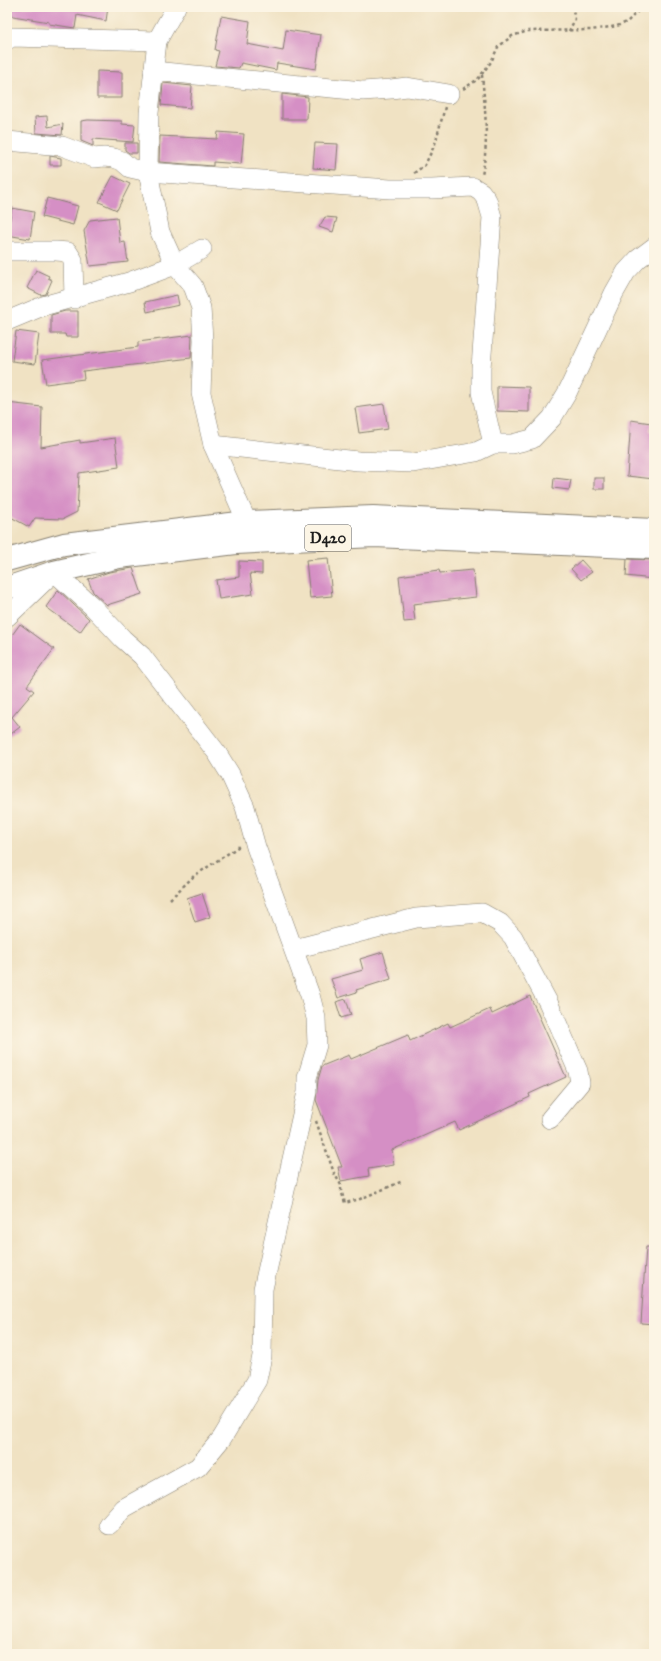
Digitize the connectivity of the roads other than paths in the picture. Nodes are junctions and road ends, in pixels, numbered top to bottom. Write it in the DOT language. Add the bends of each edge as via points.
graph roads {
  1 [pos="176,7"];
  2 [pos="7,40"];
  3 [pos="157,41"];
  4 [pos="153,71"];
  5 [pos="449,94"];
  6 [pos="7,141"];
  7 [pos="148,172"];
  8 [pos="654,247"];
  9 [pos="202,249"];
  10 [pos="7,251"];
  11 [pos="175,265"];
  12 [pos="74,299"];
  13 [pos="7,321"];
  14 [pos="493,444"];
  15 [pos="213,445"];
  16 [pos="247,522"];
  17 [pos="654,530"];
  18 [pos="654,548"];
  19 [pos="7,560"];
  20 [pos="54,572"];
  21 [pos="7,588"];
  22 [pos="7,617"];
  23 [pos="294,949"];
  24 [pos="550,1120"];
  25 [pos="109,1526"];
  1 -- 3 [label="street"];
  2 -- 3 [label="street" via="12,37"];
  3 -- 4 [label="street"];
  4 -- 5 [label="street" via="363,91 408,87"];
  4 -- 7 [label="street"];
  6 -- 7 [label="street" via="62,146 94,158 114,158 130,168"];
  7 -- 11 [label="street" via="160,232"];
  7 -- 14 [label="street" via="390,189 432,190 472,187 478,191 487,200 492,217 481,392"];
  8 -- 14 [label="street" via="623,277 567,393 552,418 532,439 512,444"];
  9 -- 11 [label="street"];
  10 -- 12 [label="street" via="68,252 73,260"];
  11 -- 12 [label="street"];
  11 -- 15 [label="street" via="193,286 201,308 201,393"];
  12 -- 13 [label="street" via="43,306"];
  14 -- 15 [label="street" via="476,452 413,463 358,461"];
  15 -- 16 [label="street"];
  16 -- 17 [label="highway, D420" via="373,517"];
  16 -- 19 [label="highway, D420" via="64,544"];
  18 -- 20 [label="highway, D420" via="374,536 236,543 119,557"];
  20 -- 21 [label="highway, D420"];
  20 -- 22 [label="street"];
  20 -- 23 [label="street" via="142,656 230,774 245,807 253,837"];
  23 -- 24 [label="street" via="416,918 482,913 500,923 513,938 548,1002 578,1071 580,1083"];
  23 -- 25 [label="street" via="316,1018 317,1045 307,1078 307,1092 263,1289 262,1356 257,1380 222,1438 198,1467 124,1508"];
}
